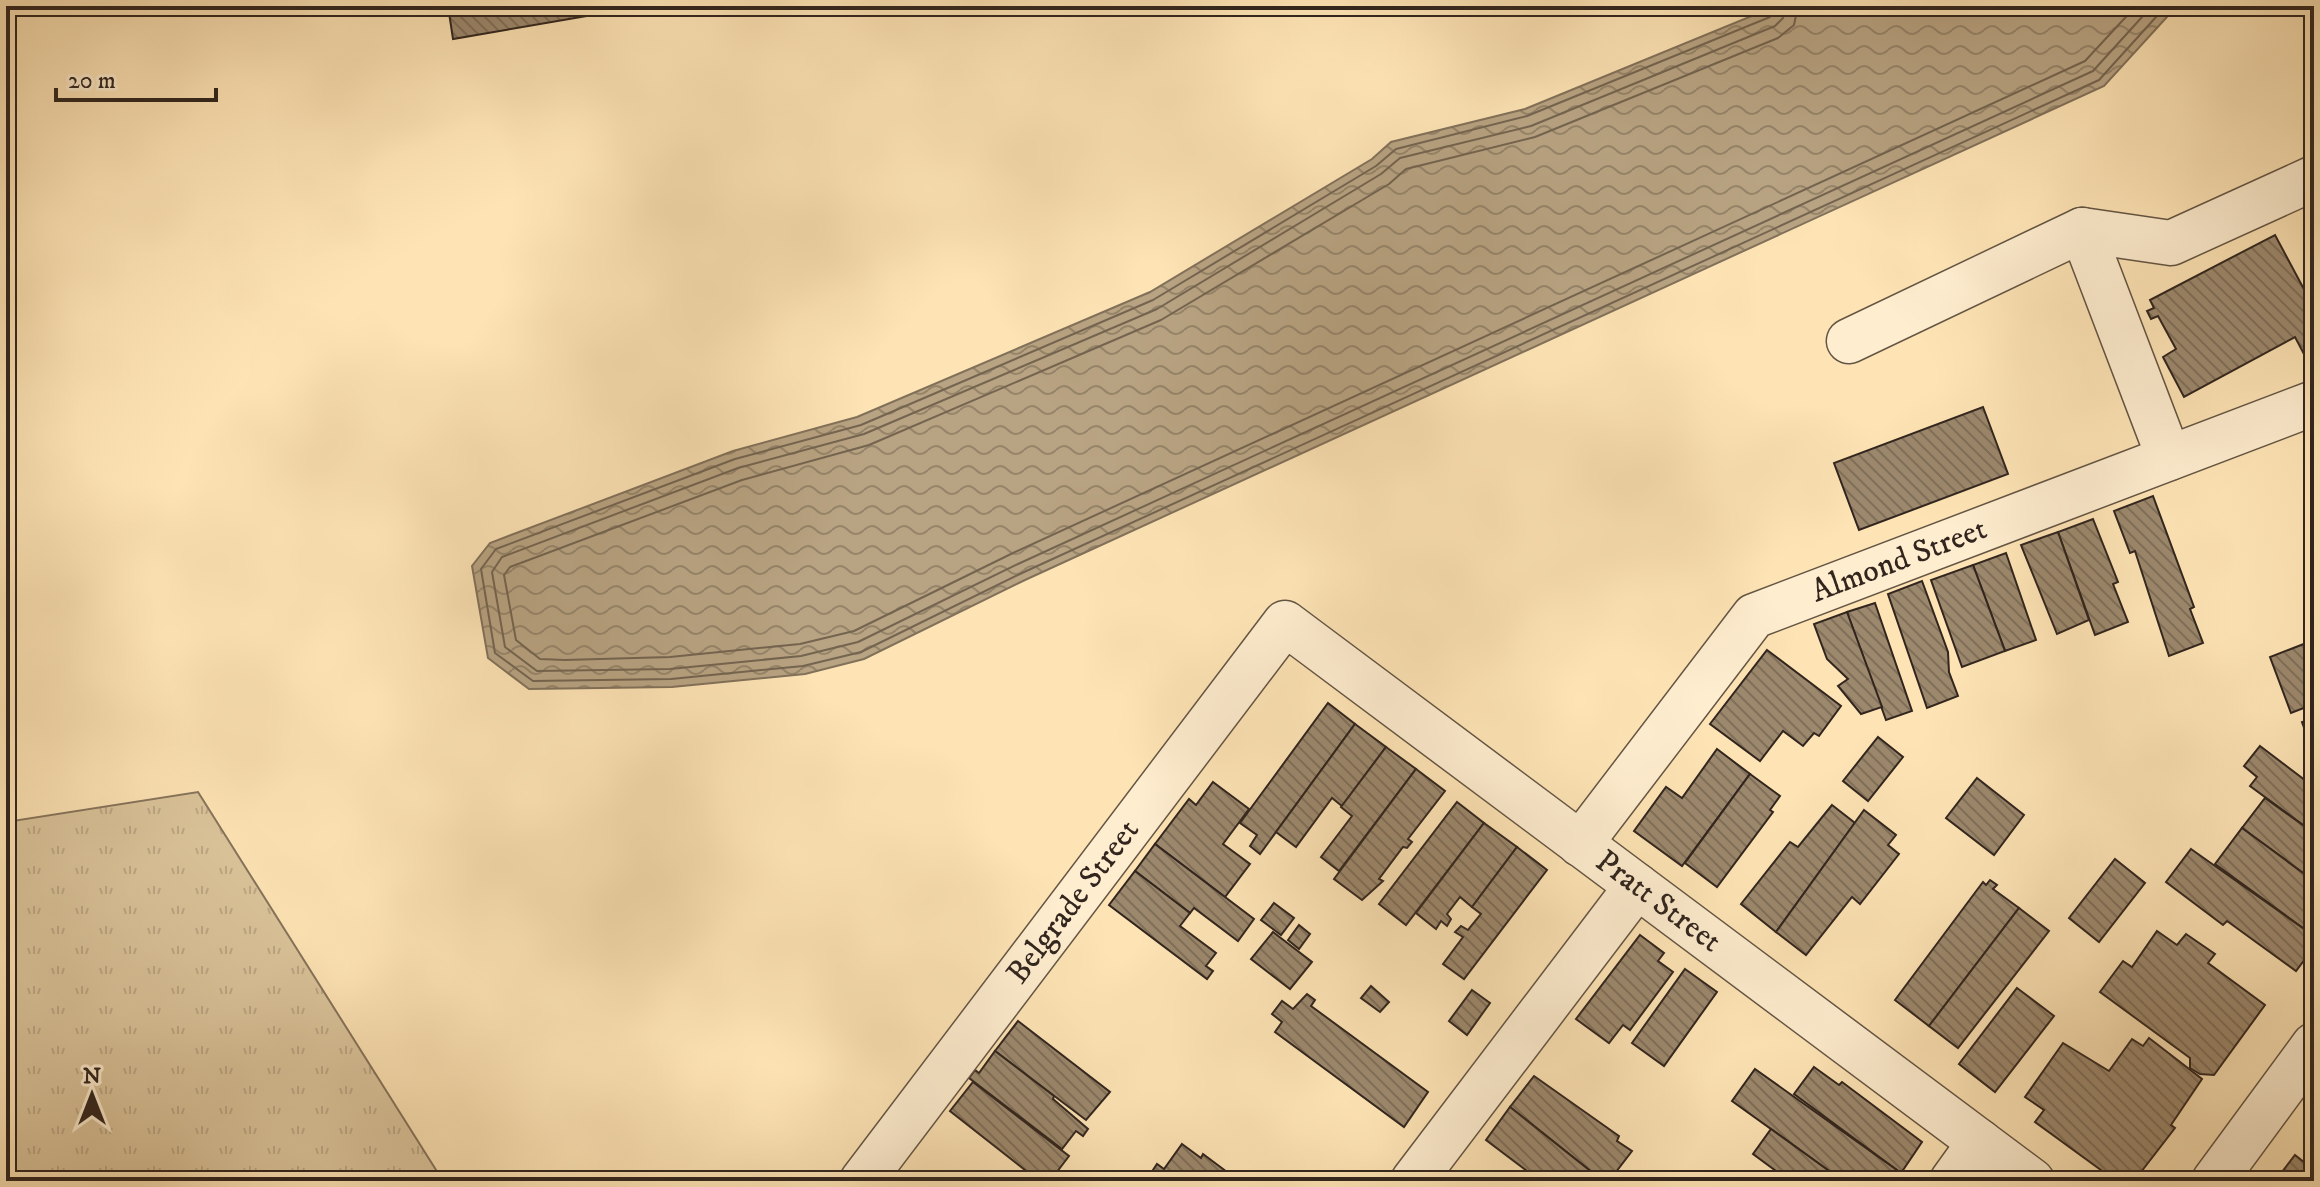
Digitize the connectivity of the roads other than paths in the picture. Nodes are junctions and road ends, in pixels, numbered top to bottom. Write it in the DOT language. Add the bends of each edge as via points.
graph roads {
  1 [pos="2314,178"];
  2 [pos="2082,230"];
  3 [pos="1849,341"];
  4 [pos="2314,403"];
  5 [pos="2169,458"];
  6 [pos="1285,623"];
  7 [pos="1580,844"];
  8 [pos="1637,886"];
  9 [pos="2314,1045"];
  10 [pos="1980,1142"];
  11 [pos="862,1181"];
  12 [pos="1413,1181"];
  13 [pos="1952,1181"];
  14 [pos="2032,1181"];
  15 [pos="2214,1181"];
  1 -- 2 [label="street" via="2171,243"];
  2 -- 3 [label="street"];
  2 -- 5 [label="street"];
  4 -- 5 [label="street, Almond Street"];
  5 -- 7 [label="street, Almond Street" via="1754,616"];
  6 -- 7 [label="street, Pratt Street"];
  6 -- 11 [label="street, Belgrade Street"];
  7 -- 8 [label="street, Pratt Street"];
  8 -- 10 [label="street, Pratt Street"];
  8 -- 12 [label="street"];
  9 -- 15 [label="street"];
  10 -- 13 [label="street"];
  10 -- 14 [label="street, Pratt Street"];
}
